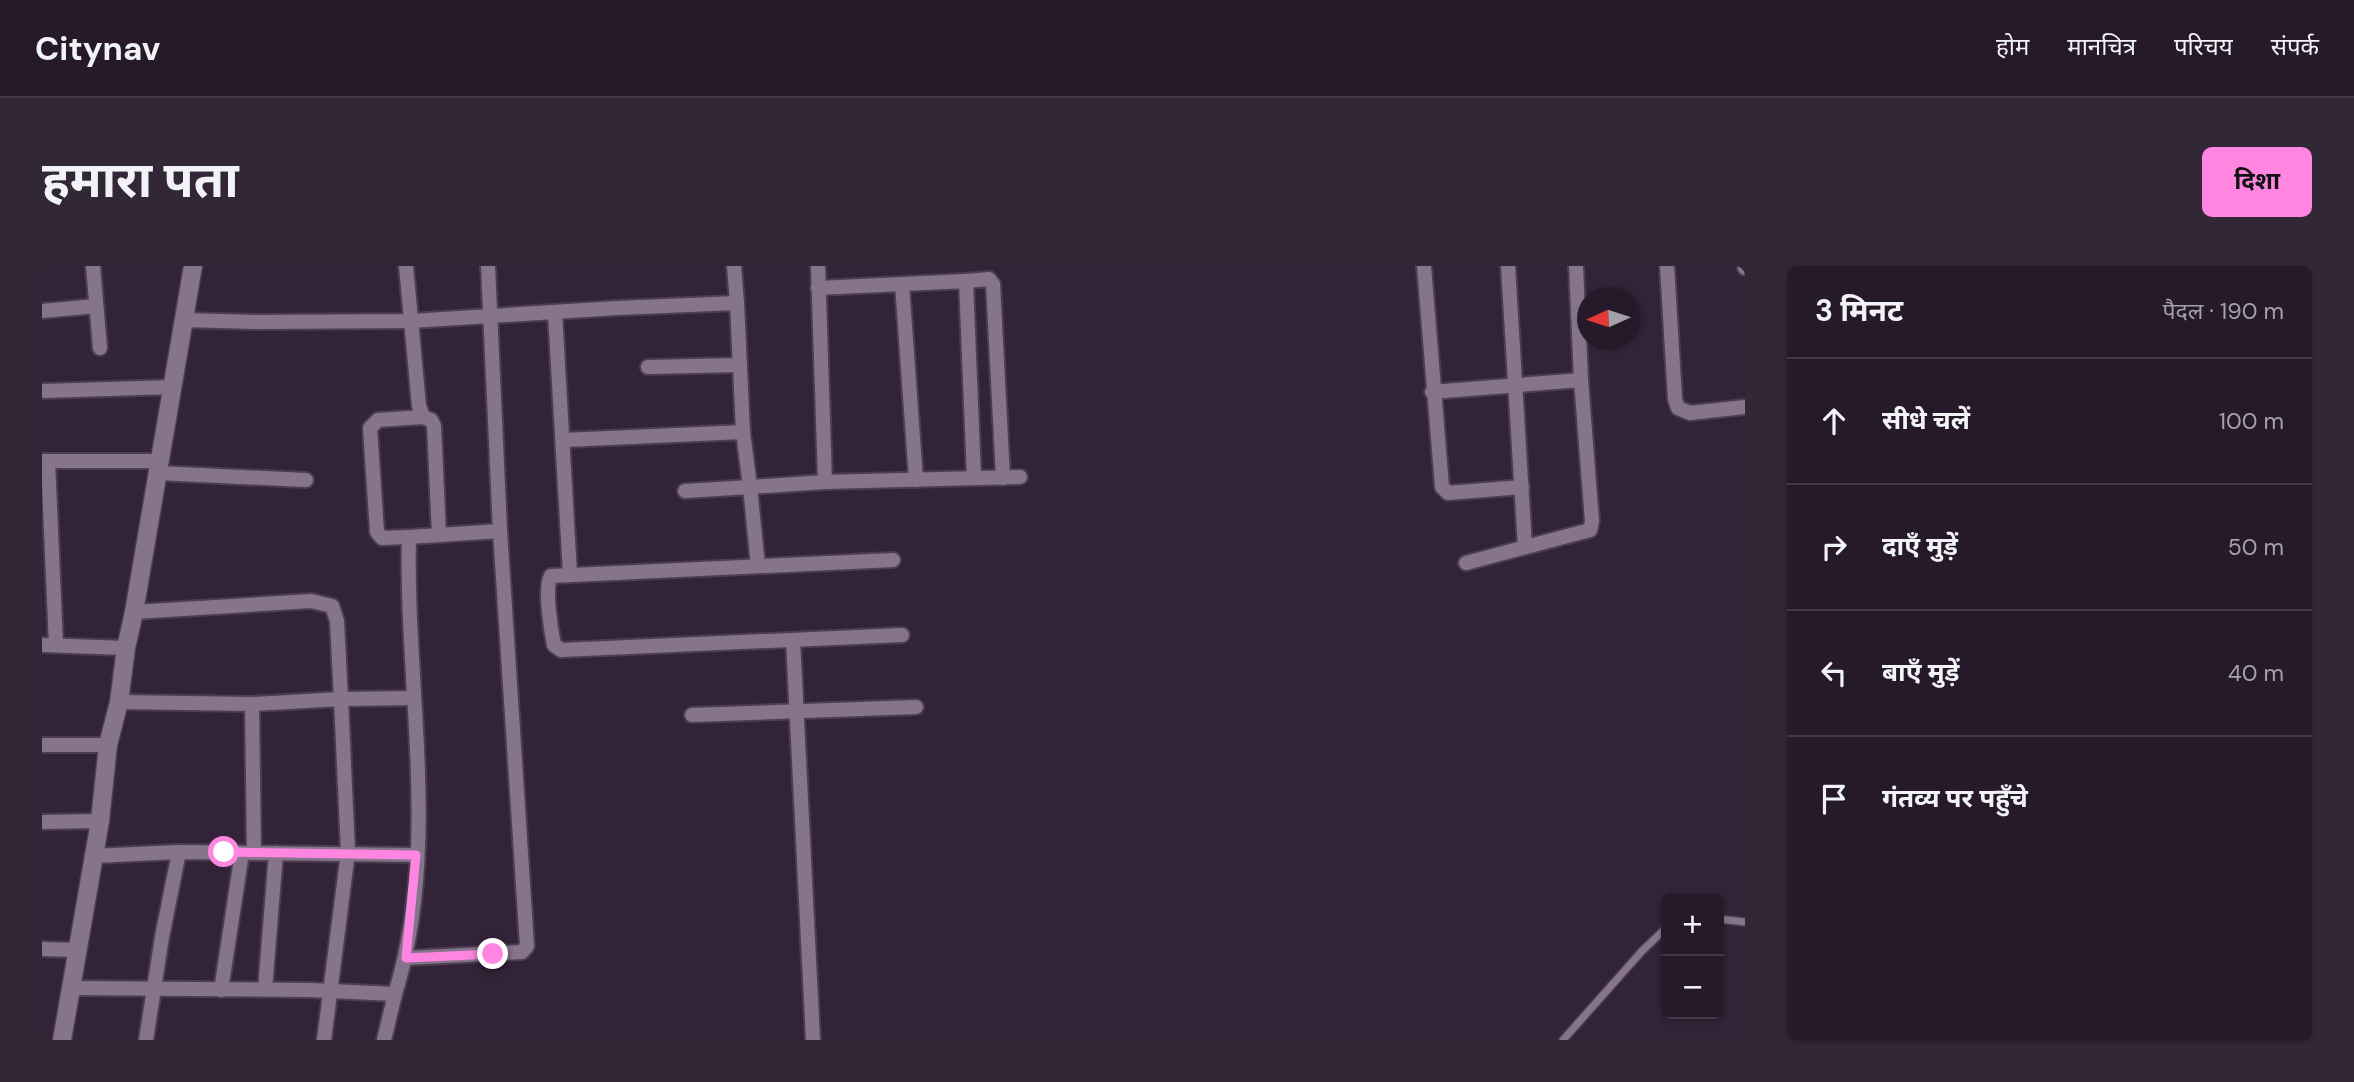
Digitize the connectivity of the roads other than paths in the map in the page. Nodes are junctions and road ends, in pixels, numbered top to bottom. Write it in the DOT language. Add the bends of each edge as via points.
graph roads {
  1 [pos="93,266"];
  2 [pos="193,266"];
  3 [pos="406,266"];
  4 [pos="488,266"];
  5 [pos="734,266"];
  6 [pos="818,266"];
  7 [pos="1424,266"];
  8 [pos="1508,266"];
  9 [pos="1576,266"];
  10 [pos="1667,266"];
  11 [pos="966,281"];
  12 [pos="902,284"];
  13 [pos="818,288"];
  14 [pos="737,303"];
  15 [pos="96,306"];
  16 [pos="42,311"];
  17 [pos="555,313"];
  18 [pos="489,316"];
  19 [pos="183,320"];
  20 [pos="411,321"];
  21 [pos="100,348"];
  22 [pos="739,365"];
  23 [pos="648,367"];
  24 [pos="1581,380"];
  25 [pos="1515,385"];
  26 [pos="173,387"];
  27 [pos="42,391"];
  28 [pos="1432,392"];
  29 [pos="1745,407"];
  30 [pos="423,417"];
  31 [pos="743,432"];
  32 [pos="564,440"];
  33 [pos="45,461"];
  34 [pos="159,467"];
  35 [pos="1020,477"];
  36 [pos="974,478"];
  37 [pos="1003,478"];
  38 [pos="306,480"];
  39 [pos="916,480"];
  40 [pos="825,482"];
  41 [pos="750,486"];
  42 [pos="1521,487"];
  43 [pos="685,491"];
  44 [pos="500,531"];
  45 [pos="439,534"];
  46 [pos="409,537"];
  47 [pos="1525,547"];
  48 [pos="893,560"];
  49 [pos="1466,563"];
  50 [pos="758,566"];
  51 [pos="570,574"];
  52 [pos="134,612"];
  53 [pos="902,635"];
  54 [pos="793,640"];
  55 [pos="49,645"];
  56 [pos="126,648"];
  57 [pos="414,698"];
  58 [pos="341,699"];
  59 [pos="119,702"];
  60 [pos="252,704"];
  61 [pos="916,707"];
  62 [pos="798,712"];
  63 [pos="692,715"];
  64 [pos="42,745"];
  65 [pos="108,745"];
  66 [pos="100,821"];
  67 [pos="42,822"];
  68 [pos="179,852"];
  69 [pos="348,852"];
  70 [pos="248,853"];
  71 [pos="276,853"];
  72 [pos="416,855"];
  73 [pos="93,856"];
  74 [pos="1724,920"];
  75 [pos="1745,922"];
  76 [pos="1661,933"];
  77 [pos="42,949"];
  78 [pos="78,950"];
  79 [pos="406,958"];
  80 [pos="71,988"];
  81 [pos="154,989"];
  82 [pos="221,989"];
  83 [pos="265,989"];
  84 [pos="330,991"];
  85 [pos="395,994"];
  86 [pos="62,1040"];
  87 [pos="146,1040"];
  88 [pos="324,1040"];
  89 [pos="384,1040"];
  90 [pos="813,1040"];
  91 [pos="1563,1040"];
  1 -- 15 [label="street"];
  2 -- 19 [label="street"];
  3 -- 20 [label="street"];
  4 -- 18 [label="street"];
  5 -- 14 [label="street"];
  6 -- 13 [label="street"];
  7 -- 28 [label="street"];
  8 -- 25 [label="street"];
  9 -- 24 [label="street"];
  10 -- 29 [label="street" via="1678,408 1690,413"];
  11 -- 12 [label="street"];
  11 -- 36 [label="street"];
  11 -- 37 [label="street" via="989,279 993,284"];
  12 -- 13 [label="street"];
  12 -- 39 [label="street"];
  13 -- 40 [label="street"];
  14 -- 17 [label="street"];
  14 -- 22 [label="street"];
  15 -- 16 [label="street"];
  15 -- 21 [label="street"];
  17 -- 18 [label="street"];
  17 -- 32 [label="street"];
  18 -- 20 [label="street"];
  18 -- 44 [label="street"];
  19 -- 20 [label="street"];
  19 -- 26 [label="street"];
  20 -- 30 [label="street"];
  22 -- 23 [label="street"];
  22 -- 31 [label="street"];
  24 -- 25 [label="street"];
  24 -- 47 [label="street" via="1591,528"];
  25 -- 28 [label="street"];
  25 -- 42 [label="street"];
  26 -- 27 [label="street"];
  26 -- 34 [label="street"];
  28 -- 42 [label="street" via="1444,491"];
  30 -- 45 [label="street" via="434,426"];
  30 -- 46 [label="street" via="378,420 370,428 377,532 382,538"];
  31 -- 32 [label="street"];
  31 -- 41 [label="street"];
  32 -- 51 [label="street"];
  33 -- 34 [label="street"];
  33 -- 55 [label="street"];
  34 -- 38 [label="street"];
  34 -- 52 [label="street"];
  35 -- 37 [label="street"];
  36 -- 37 [label="street"];
  36 -- 39 [label="street"];
  39 -- 40 [label="street"];
  40 -- 41 [label="street"];
  41 -- 43 [label="street"];
  41 -- 50 [label="street"];
  42 -- 47 [label="street"];
  44 -- 45 [label="street"];
  44 -- 79 [label="street" via="527,946 522,952"];
  45 -- 46 [label="street"];
  46 -- 57 [label="street"];
  47 -- 49 [label="street"];
  48 -- 50 [label="street"];
  50 -- 51 [label="street"];
  51 -- 54 [label="street" via="551,576 548,584 552,635 561,650"];
  52 -- 56 [label="street"];
  52 -- 58 [label="street" via="311,601 332,606 337,621"];
  53 -- 54 [label="street"];
  54 -- 62 [label="street"];
  55 -- 56 [label="street"];
  56 -- 59 [label="street"];
  57 -- 58 [label="street"];
  57 -- 72 [label="street"];
  58 -- 60 [label="street"];
  58 -- 69 [label="street"];
  59 -- 60 [label="street"];
  59 -- 65 [label="street"];
  60 -- 70 [label="street"];
  61 -- 62 [label="street"];
  62 -- 63 [label="street"];
  62 -- 90 [label="street"];
  64 -- 65 [label="street"];
  65 -- 66 [label="street"];
  66 -- 67 [label="street"];
  66 -- 73 [label="street"];
  68 -- 70 [label="street"];
  68 -- 73 [label="street"];
  68 -- 81 [label="street"];
  69 -- 71 [label="street"];
  69 -- 72 [label="street"];
  69 -- 84 [label="street"];
  70 -- 71 [label="street"];
  70 -- 82 [label="street"];
  71 -- 83 [label="street"];
  72 -- 79 [label="street"];
  73 -- 78 [label="street"];
  74 -- 75 [label="lane"];
  76 -- 91 [label="lane"];
  77 -- 78 [label="street"];
  78 -- 80 [label="street"];
  79 -- 85 [label="street"];
  80 -- 81 [label="street"];
  80 -- 86 [label="street"];
  81 -- 82 [label="street"];
  81 -- 87 [label="street"];
  82 -- 83 [label="street"];
  83 -- 84 [label="street"];
  84 -- 85 [label="street"];
  84 -- 88 [label="street"];
  85 -- 89 [label="street"];
}
